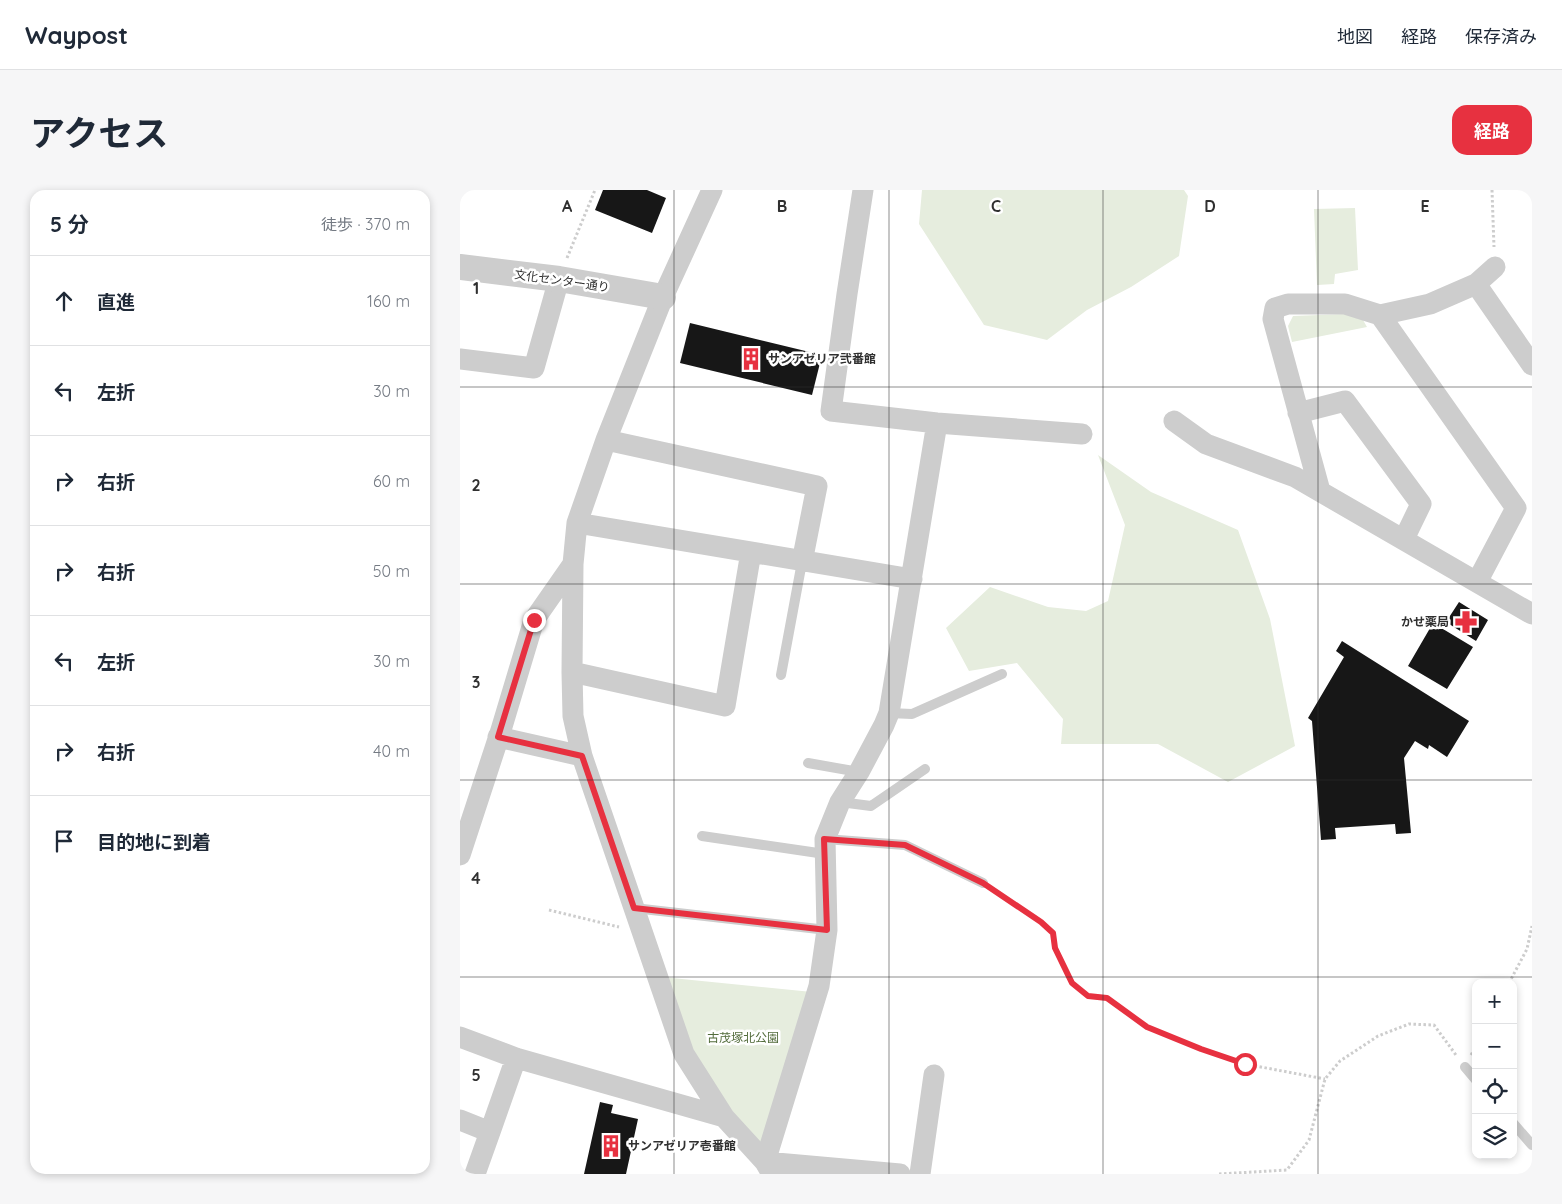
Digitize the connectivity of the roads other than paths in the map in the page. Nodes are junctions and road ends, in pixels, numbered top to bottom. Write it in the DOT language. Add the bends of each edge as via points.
graph roads {
  1 [pos="712,190"];
  2 [pos="863,190"];
  3 [pos="460,267"];
  4 [pos="1495,267"];
  5 [pos="559,279"];
  6 [pos="1476,284"];
  7 [pos="663,297"];
  8 [pos="1380,315"];
  9 [pos="460,359"];
  10 [pos="1532,365"];
  11 [pos="1298,412"];
  12 [pos="1174,420"];
  13 [pos="937,423"];
  14 [pos="1082,434"];
  15 [pos="606,440"];
  16 [pos="1320,491"];
  17 [pos="577,523"];
  18 [pos="1404,539"];
  19 [pos="751,552"];
  20 [pos="802,562"];
  21 [pos="573,564"];
  22 [pos="912,579"];
  23 [pos="1477,582"];
  24 [pos="1532,614"];
  25 [pos="572,672"];
  26 [pos="1002,674"];
  27 [pos="781,675"];
  28 [pos="889,713"];
  29 [pos="498,737"];
  30 [pos="582,756"];
  31 [pos="808,763"];
  32 [pos="925,768"];
  33 [pos="859,772"];
  34 [pos="840,802"];
  35 [pos="465,826"];
  36 [pos="702,836"];
  37 [pos="825,846"];
  38 [pos="460,855"];
  39 [pos="983,883"];
  40 [pos="634,908"];
  41 [pos="827,930"];
  42 [pos="460,1037"];
  43 [pos="516,1058"];
  44 [pos="1465,1067"];
  45 [pos="934,1075"];
  46 [pos="1472,1075"];
  47 [pos="724,1117"];
  48 [pos="460,1120"];
  49 [pos="1517,1128"];
  50 [pos="490,1132"];
  51 [pos="1532,1145"];
  52 [pos="768,1168"];
  53 [pos="475,1174"];
  54 [pos="900,1174"];
  55 [pos="920,1174"];
  1 -- 7 [label="street"];
  2 -- 13 [label="street" via="831,411"];
  3 -- 5 [label="street, 文化センター通り"];
  4 -- 6 [label="street"];
  5 -- 7 [label="street, 文化センター通り"];
  5 -- 9 [label="street" via="534,368"];
  6 -- 8 [label="street" via="1430,304"];
  6 -- 10 [label="street"];
  7 -- 15 [label="street"];
  8 -- 11 [label="street" via="1345,304 1288,304 1276,308 1273,319"];
  8 -- 23 [label="street" via="1516,508"];
  11 -- 16 [label="street"];
  11 -- 18 [label="street" via="1346,401 1421,504"];
  12 -- 16 [label="street" via="1206,444 1295,477"];
  13 -- 14 [label="street"];
  13 -- 22 [label="street"];
  15 -- 17 [label="street"];
  15 -- 20 [label="street" via="817,486"];
  16 -- 18 [label="street"];
  17 -- 19 [label="street"];
  17 -- 21 [label="street"];
  18 -- 23 [label="street"];
  19 -- 20 [label="street"];
  19 -- 25 [label="street" via="725,706"];
  20 -- 22 [label="street"];
  20 -- 27 [label="lane"];
  21 -- 25 [label="street"];
  21 -- 29 [label="street" via="534,620"];
  22 -- 28 [label="street"];
  23 -- 24 [label="street"];
  25 -- 30 [label="street" via="574,716"];
  26 -- 28 [label="lane" via="912,714"];
  28 -- 33 [label="street"];
  29 -- 30 [label="street"];
  29 -- 35 [label="street"];
  30 -- 40 [label="street"];
  31 -- 33 [label="lane"];
  32 -- 34 [label="lane" via="871,806"];
  33 -- 34 [label="street"];
  34 -- 37 [label="street"];
  35 -- 38 [label="street"];
  36 -- 37 [label="lane"];
  37 -- 39 [label="lane" via="905,845"];
  37 -- 41 [label="street"];
  40 -- 41 [label="lane"];
  40 -- 47 [label="street" via="684,1054"];
  41 -- 52 [label="street" via="819,986"];
  42 -- 43 [label="street"];
  43 -- 47 [label="street"];
  43 -- 50 [label="street"];
  44 -- 46 [label="lane"];
  45 -- 55 [label="street"];
  47 -- 52 [label="street"];
  48 -- 50 [label="street"];
  49 -- 51 [label="lane"];
  50 -- 53 [label="street"];
  52 -- 54 [label="street"];
}
